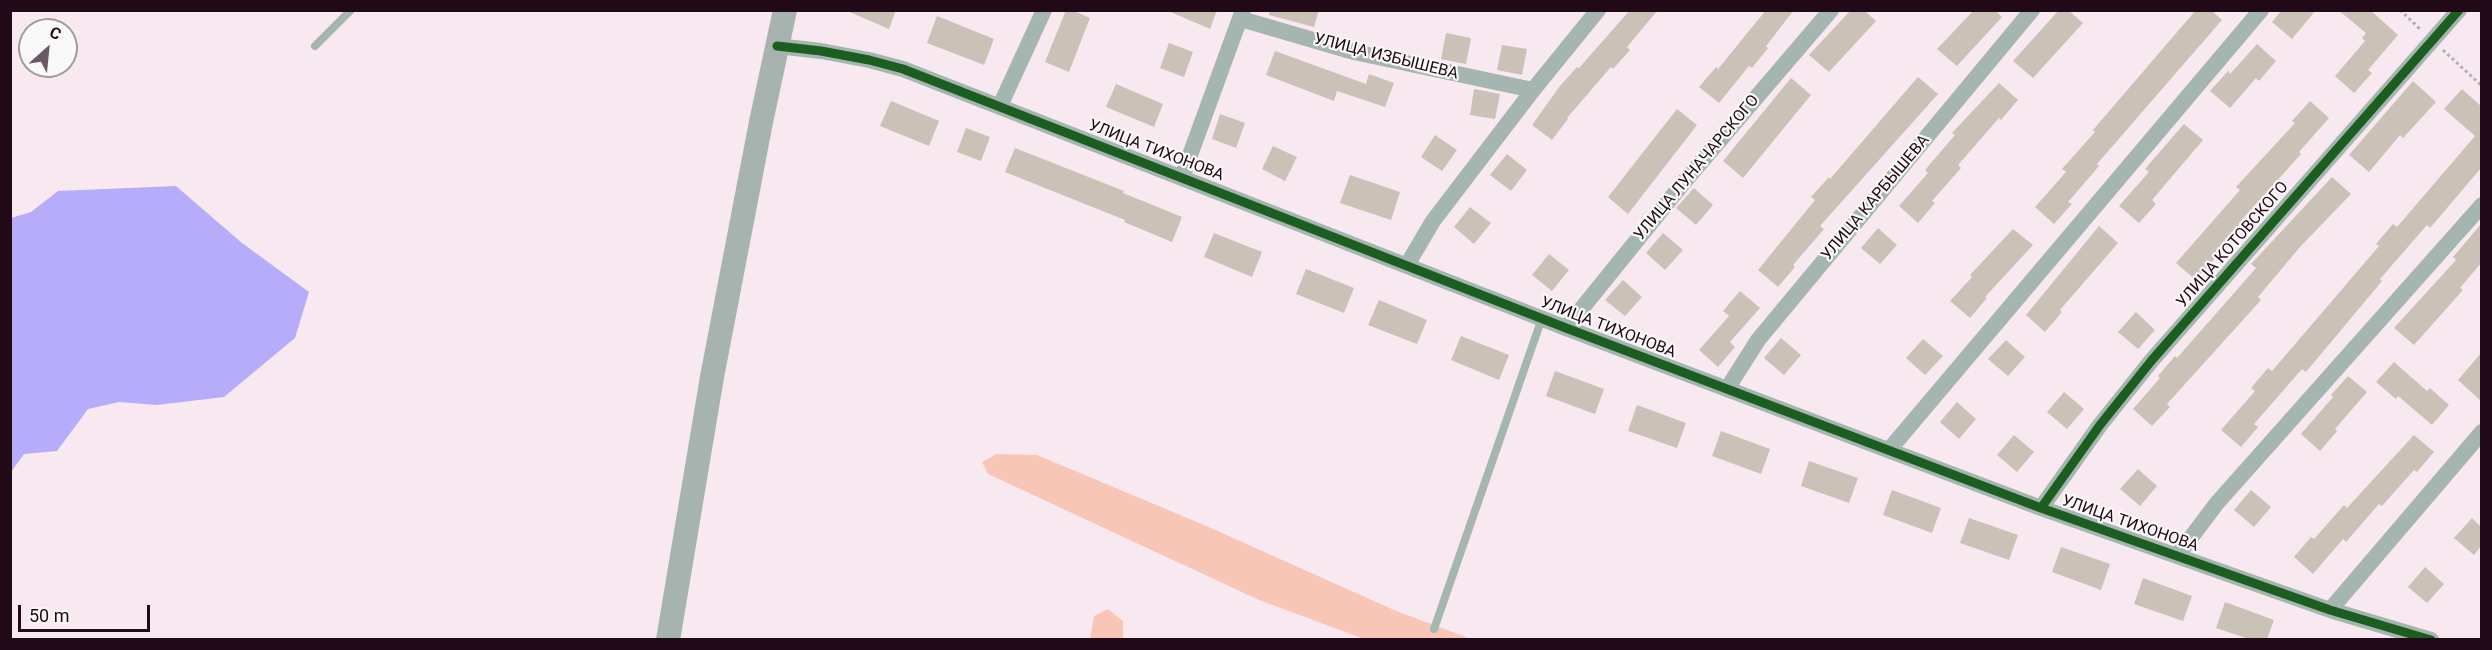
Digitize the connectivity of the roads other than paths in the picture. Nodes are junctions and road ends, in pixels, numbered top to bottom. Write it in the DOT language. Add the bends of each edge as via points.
graph roads {
  1 [pos="351,10"];
  2 [pos="785,10"];
  3 [pos="1044,10"];
  4 [pos="1598,10"];
  5 [pos="1831,10"];
  6 [pos="2032,10"];
  7 [pos="2261,10"];
  8 [pos="2459,10"];
  9 [pos="1242,15"];
  10 [pos="315,46"];
  11 [pos="777,46"];
  12 [pos="1533,90"];
  13 [pos="1000,106"];
  14 [pos="1182,177"];
  15 [pos="2481,205"];
  16 [pos="1407,265"];
  17 [pos="1542,318"];
  18 [pos="1566,328"];
  19 [pos="1727,389"];
  20 [pos="2481,432"];
  21 [pos="1889,450"];
  22 [pos="2040,508"];
  23 [pos="2176,556"];
  24 [pos="2330,610"];
  25 [pos="1434,628"];
  26 [pos="668,639"];
  27 [pos="2431,639"];
  1 -- 10 [label="lane"];
  2 -- 11 [label="main road"];
  3 -- 13 [label="street"];
  4 -- 12 [label="street"];
  5 -- 18 [label="street, УЛИЦА ЛУНАЧАРСКОГО"];
  6 -- 19 [label="street, УЛИЦА КАРБЫШЕВА" via="1758,340"];
  7 -- 21 [label="street"];
  8 -- 22 [label="street, УЛИЦА КОТОВСКОГО" via="2152,360"];
  9 -- 12 [label="street, УЛИЦА ИЗБЫШЕВА" via="1354,52"];
  9 -- 14 [label="street"];
  11 -- 13 [label="street, УЛИЦА ТИХОНОВА" via="903,69"];
  11 -- 26 [label="main road" via="712,378"];
  12 -- 16 [label="street" via="1433,221"];
  13 -- 14 [label="street, УЛИЦА ТИХОНОВА"];
  14 -- 16 [label="street, УЛИЦА ТИХОНОВА"];
  15 -- 23 [label="street" via="2217,503"];
  16 -- 17 [label="street, УЛИЦА ТИХОНОВА"];
  17 -- 18 [label="street, УЛИЦА ТИХОНОВА"];
  17 -- 25 [label="lane"];
  18 -- 19 [label="street, УЛИЦА ТИХОНОВА"];
  19 -- 21 [label="street, УЛИЦА ТИХОНОВА"];
  20 -- 24 [label="street"];
  21 -- 22 [label="street, УЛИЦА ТИХОНОВА"];
  22 -- 23 [label="street, УЛИЦА ТИХОНОВА"];
  23 -- 24 [label="street, УЛИЦА ТИХОНОВА"];
  24 -- 27 [label="street, УЛИЦА ТИХОНОВА"];
}
